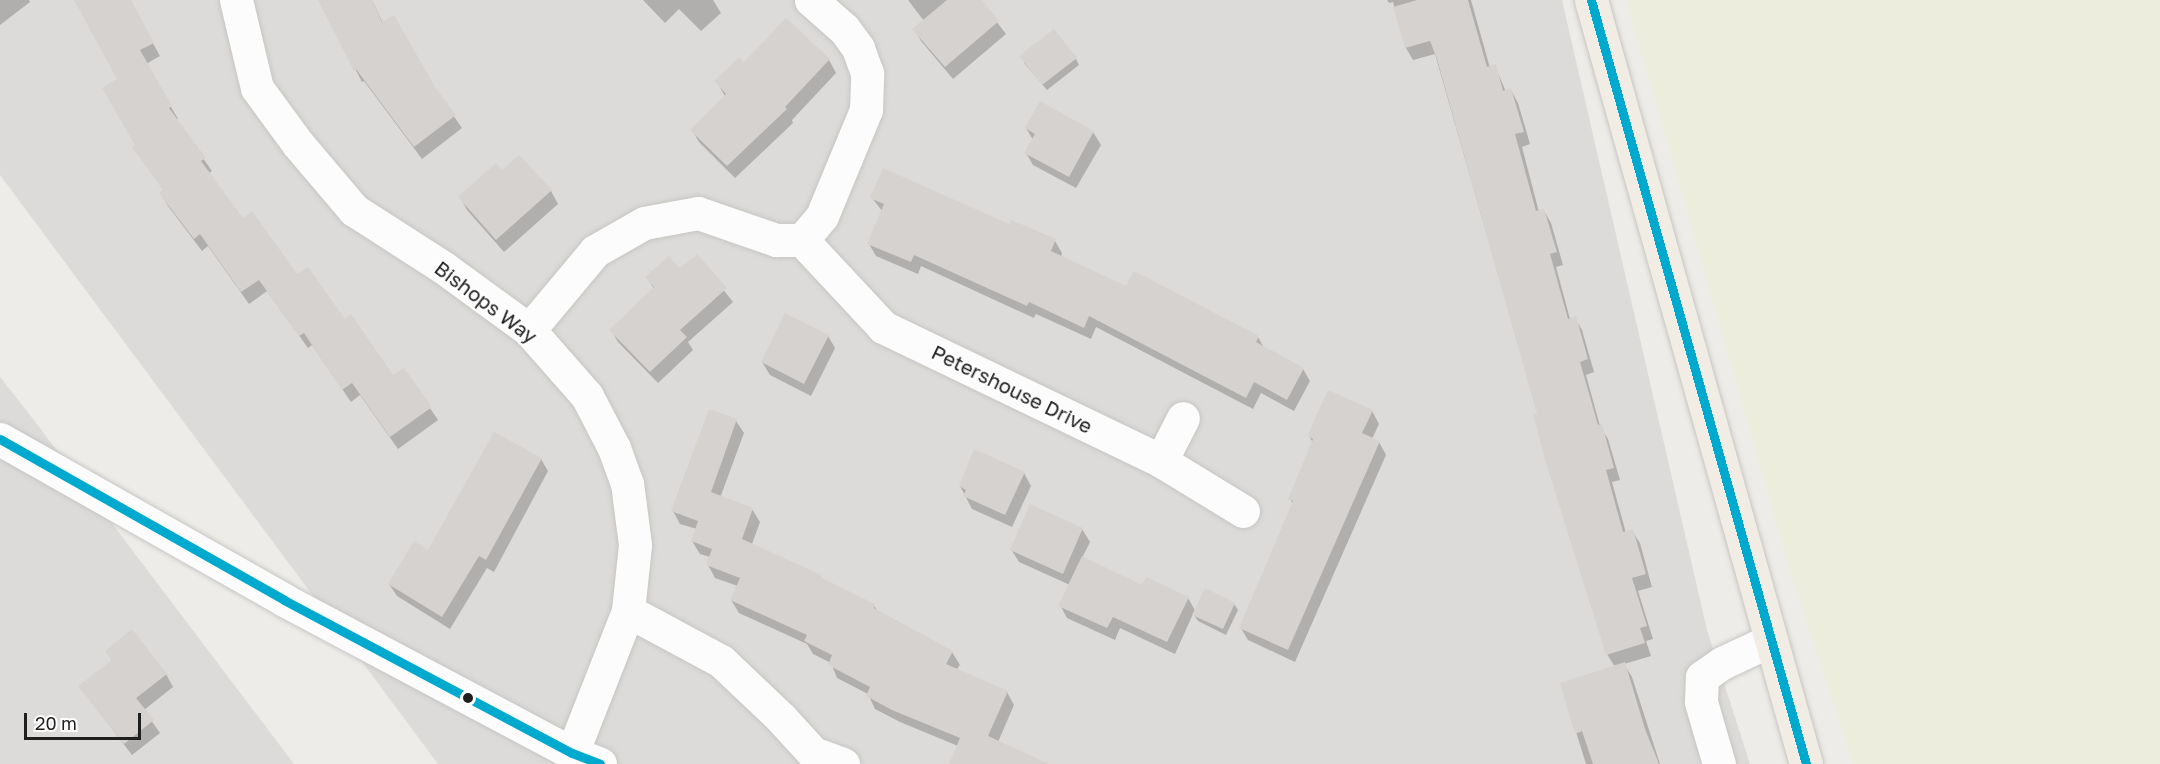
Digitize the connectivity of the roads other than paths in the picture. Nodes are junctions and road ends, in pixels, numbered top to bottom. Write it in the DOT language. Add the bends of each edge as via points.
graph roads {
  1 [pos="236,0"];
  2 [pos="811,0"];
  3 [pos="1591,0"];
  4 [pos="802,240"];
  5 [pos="529,330"];
  6 [pos="1183,418"];
  7 [pos="0,439"];
  8 [pos="1161,461"];
  9 [pos="1243,511"];
  10 [pos="628,611"];
  11 [pos="1770,640"];
  12 [pos="586,758"];
  13 [pos="822,760"];
  14 [pos="1719,764"];
  15 [pos="1806,764"];
  1 -- 5 [label="street, Bishops Way" via="257,88 354,210 444,268"];
  2 -- 4 [label="street" via="844,29 858,48 867,73 866,110 822,216"];
  3 -- 11 [label="main road"];
  4 -- 5 [label="street" via="777,240 698,213 645,223 595,251"];
  4 -- 8 [label="street, Petershouse Drive" via="884,327"];
  5 -- 10 [label="street, Bishops Way" via="587,396 627,483 635,544"];
  6 -- 8 [label="street"];
  7 -- 12 [label="street" via="284,600"];
  8 -- 9 [label="street, Petershouse Drive"];
  10 -- 12 [label="street, Bishops Way"];
  10 -- 13 [label="street" via="721,661"];
  11 -- 14 [label="street" via="1702,677 1701,702"];
  11 -- 15 [label="main road"];
}
